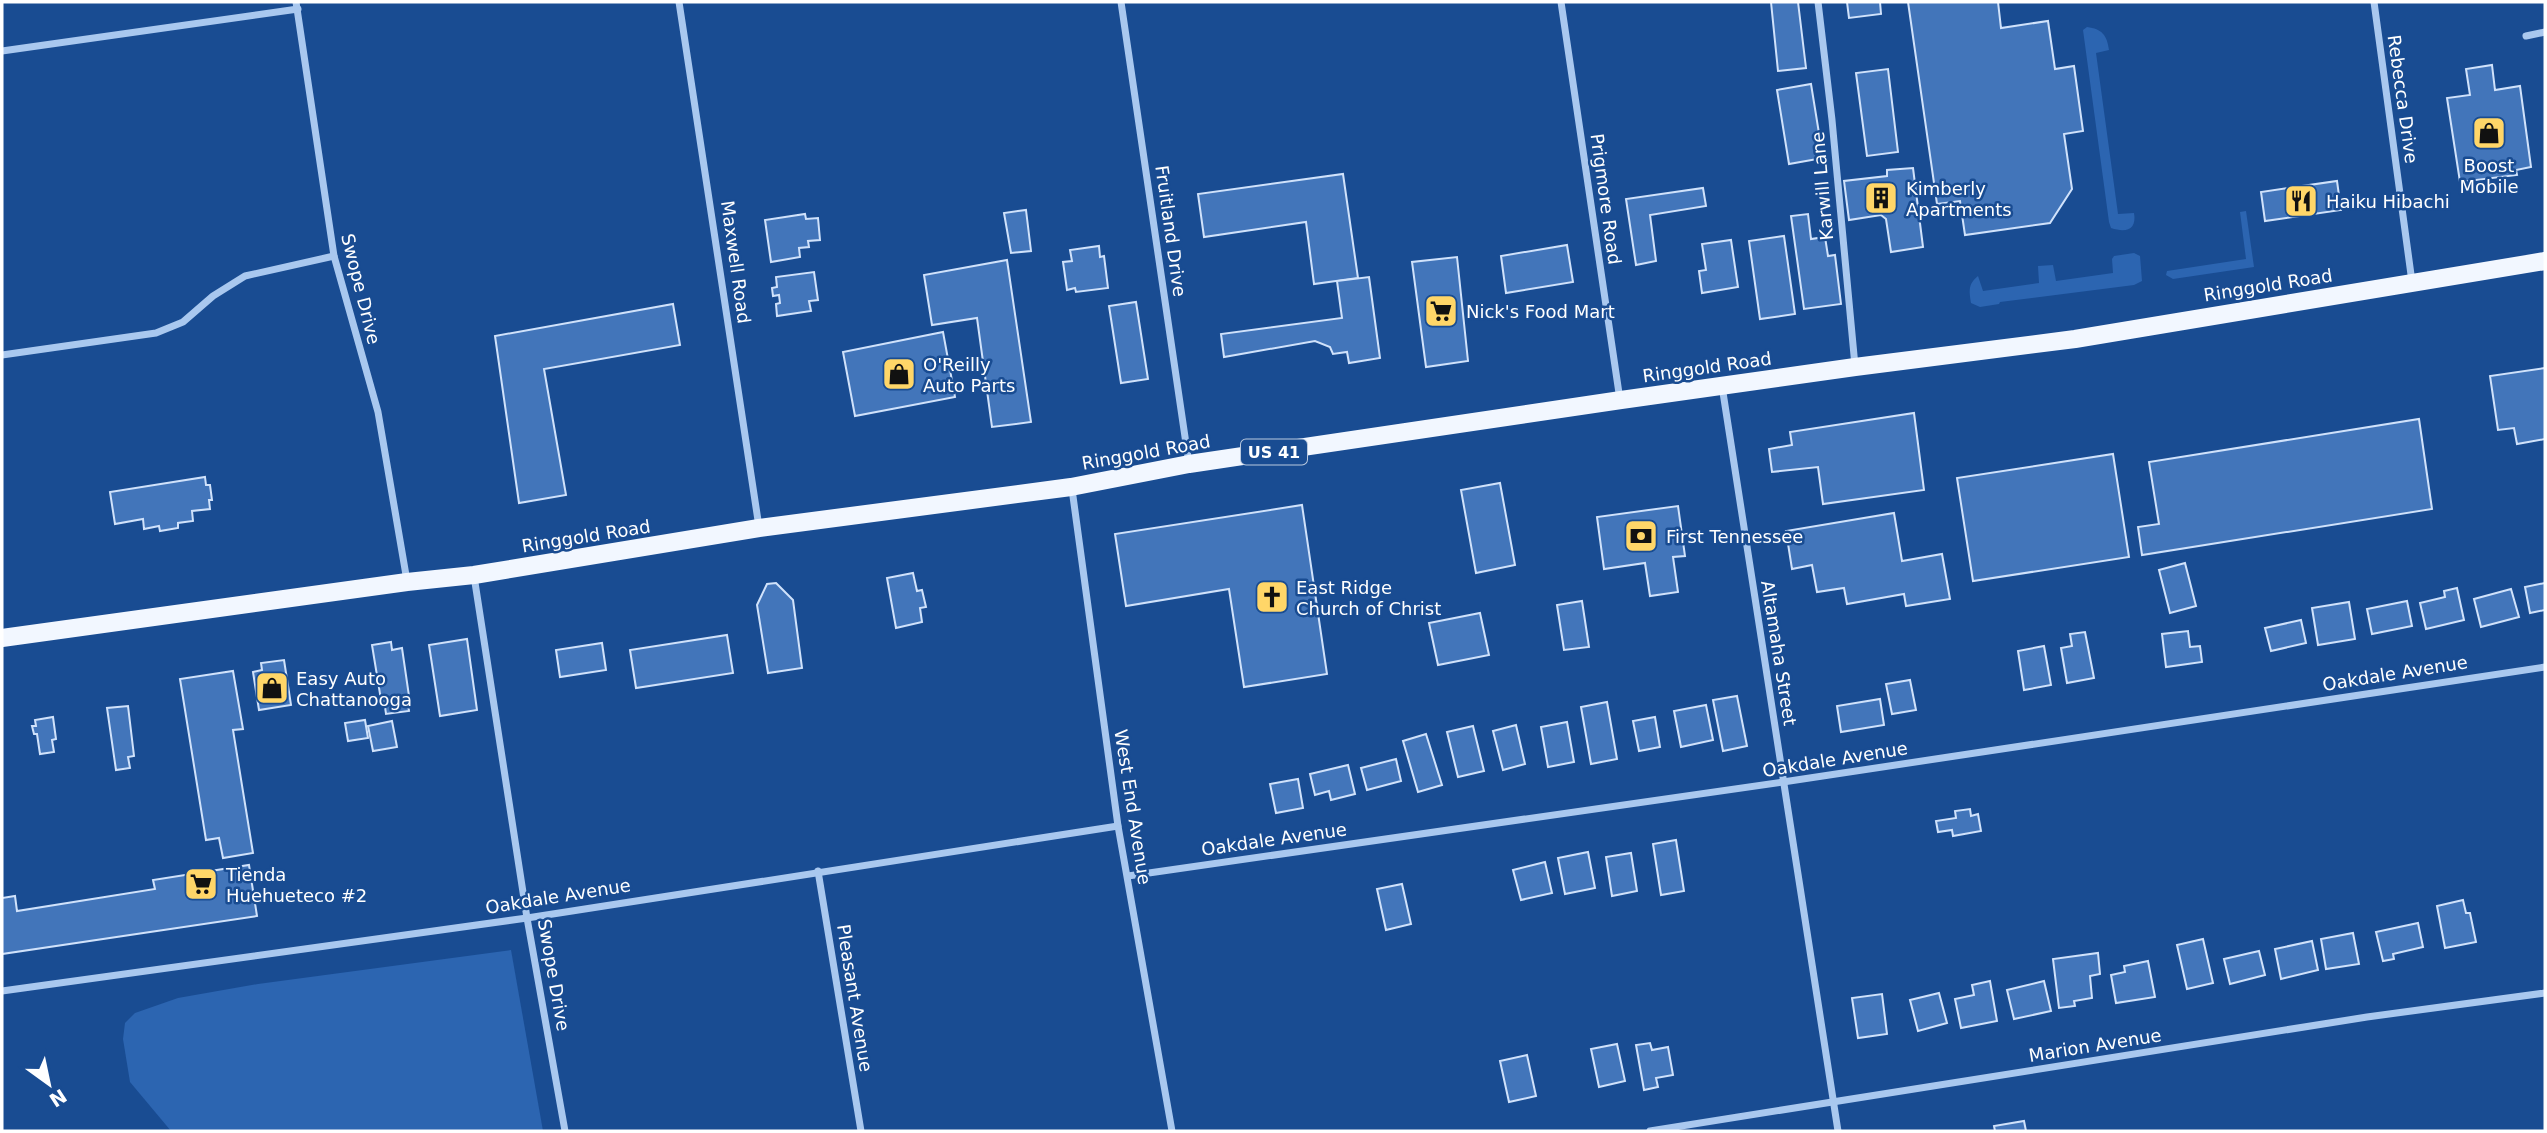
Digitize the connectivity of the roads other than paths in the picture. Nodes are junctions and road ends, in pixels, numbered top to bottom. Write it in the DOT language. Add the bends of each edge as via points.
graph roads {
  1 [pos="680,2"];
  2 [pos="1121,2"];
  3 [pos="1561,2"];
  4 [pos="1818,2"];
  5 [pos="2374,2"];
  6 [pos="297,5"];
  7 [pos="2545,32"];
  8 [pos="2526,36"];
  9 [pos="2,51"];
  10 [pos="334,256"];
  11 [pos="2545,261"];
  12 [pos="2412,283"];
  13 [pos="2,355"];
  14 [pos="1855,367"];
  15 [pos="1721,386"];
  16 [pos="1620,400"];
  17 [pos="1189,464"];
  18 [pos="1071,487"];
  19 [pos="760,528"];
  20 [pos="474,575"];
  21 [pos="407,582"];
  22 [pos="2,638"];
  23 [pos="2545,667"];
  24 [pos="1783,782"];
  25 [pos="1118,826"];
  26 [pos="818,871"];
  27 [pos="1128,876"];
  28 [pos="527,918"];
  29 [pos="2,990"];
  30 [pos="2545,993"];
  31 [pos="1833,1102"];
  32 [pos="565,1131"];
  33 [pos="861,1131"];
  34 [pos="1172,1131"];
  35 [pos="1650,1131"];
  36 [pos="1838,1131"];
  1 -- 19 [label="street, Maxwell Road"];
  2 -- 17 [label="street, Fruitland Drive"];
  3 -- 16 [label="street, Prigmore Road"];
  4 -- 14 [label="street, Karwill Lane"];
  5 -- 12 [label="street, Rebecca Drive"];
  6 -- 9 [label="street"];
  6 -- 10 [label="street, Swope Drive"];
  7 -- 8 [label="street"];
  10 -- 13 [label="street" via="245,276 183,322 156,333"];
  10 -- 21 [label="street, Swope Drive" via="378,412"];
  11 -- 12 [label="main road, Ringgold Road / US 41"];
  12 -- 14 [label="main road, Ringgold Road / US 41" via="2075,339"];
  14 -- 15 [label="main road, Ringgold Road / US 41"];
  15 -- 16 [label="main road, Ringgold Road / US 41"];
  15 -- 24 [label="street, Altamaha Street"];
  16 -- 17 [label="main road, Ringgold Road / US 41"];
  17 -- 18 [label="main road, Ringgold Road / US 41"];
  18 -- 19 [label="main road, Ringgold Road / US 41"];
  18 -- 25 [label="street, West End Avenue"];
  19 -- 20 [label="main road, Ringgold Road / US 41"];
  20 -- 21 [label="main road, Ringgold Road / US 41"];
  20 -- 28 [label="street, Swope Drive"];
  21 -- 22 [label="main road, Ringgold Road / US 41"];
  23 -- 24 [label="street, Oakdale Avenue"];
  24 -- 27 [label="street, Oakdale Avenue"];
  24 -- 31 [label="street, Altamaha Street"];
  25 -- 26 [label="street, Oakdale Avenue"];
  25 -- 27 [label="street, West End Avenue"];
  26 -- 28 [label="street, Oakdale Avenue"];
  26 -- 33 [label="street, Pleasant Avenue"];
  27 -- 34 [label="street, West End Avenue"];
  28 -- 29 [label="street, Oakdale Avenue"];
  28 -- 32 [label="street, Swope Drive"];
  30 -- 31 [label="street, Marion Avenue"];
  31 -- 35 [label="street, Marion Avenue"];
  31 -- 36 [label="street, Altamaha Street"];
}
